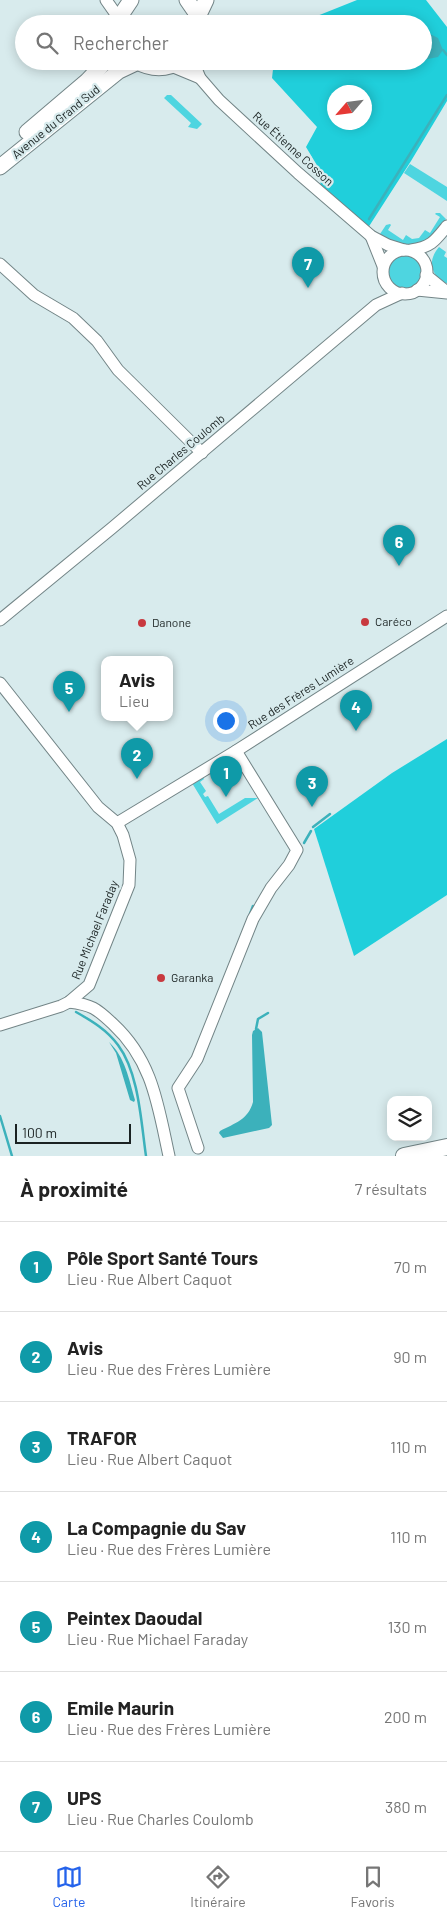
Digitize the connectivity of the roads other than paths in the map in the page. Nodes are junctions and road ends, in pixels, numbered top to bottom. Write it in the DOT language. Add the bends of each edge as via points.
graph roads {
  1 [pos="106,0"];
  2 [pos="131,0"];
  3 [pos="187,0"];
  4 [pos="206,0"];
  5 [pos="116,15"];
  6 [pos="122,15"];
  7 [pos="196,15"];
  8 [pos="200,15"];
  9 [pos="97,70"];
  10 [pos="121,70"];
  11 [pos="186,70"];
  12 [pos="197,70"];
  13 [pos="200,78"];
  14 [pos="0,155"];
  15 [pos="0,167"];
  16 [pos="447,226"];
  17 [pos="371,236"];
  18 [pos="438,237"];
  19 [pos="407,250"];
  20 [pos="0,264"];
  21 [pos="383,266"];
  22 [pos="426,272"];
  23 [pos="385,280"];
  24 [pos="417,290"];
  25 [pos="402,293"];
  26 [pos="447,293"];
  27 [pos="376,305"];
  28 [pos="202,453"];
  29 [pos="447,616"];
  30 [pos="1,619"];
  31 [pos="0,683"];
  32 [pos="236,751"];
  33 [pos="117,823"];
  34 [pos="90,985"];
  35 [pos="69,1002"];
  36 [pos="93,1007"];
  37 [pos="0,1025"];
  38 [pos="447,1140"];
  39 [pos="447,1147"];
  40 [pos="198,1148"];
  41 [pos="409,1155"];
  42 [pos="169,1156"];
  1 -- 5 [label="street"];
  2 -- 6 [label="main road"];
  3 -- 7 [label="main road"];
  4 -- 8 [label="main road"];
  9 -- 14 [label="main road, Avenue du Grand Sud"];
  10 -- 15 [label="main road, Avenue du Grand Sud"];
  11 -- 13 [label="street, Rue Étienne Cosson"];
  12 -- 13 [label="street, Rue Étienne Cosson"];
  13 -- 17 [label="street, Rue Étienne Cosson" via="242,122"];
  16 -- 18 [label="street"];
  17 -- 19 [label="street, Rue Étienne Cosson"];
  17 -- 21 [label="street, Rue Étienne Cosson"];
  18 -- 19 [label="street" via="428,246"];
  18 -- 22 [label="street" via="430,252"];
  19 -- 21 [label="street" via="391,255"];
  19 -- 22 [label="street" via="422,258"];
  20 -- 28 [label="street" via="34,295 73,318 97,341 118,370"];
  21 -- 23 [label="street"];
  22 -- 24 [label="street" via="422,286"];
  22 -- 26 [label="street"];
  23 -- 25 [label="street" via="389,287"];
  23 -- 27 [label="street, Rue Charles Coulomb"];
  24 -- 25 [label="street"];
  24 -- 26 [label="street"];
  25 -- 27 [label="street, Rue Charles Coulomb"];
  27 -- 28 [label="street, Rue Charles Coulomb"];
  28 -- 30 [label="street, Rue Charles Coulomb"];
  29 -- 32 [label="street, Rue des Frères Lumière"];
  31 -- 33 [label="street, Rue Michael Faraday" via="98,807"];
  32 -- 33 [label="street, Rue des Frères Lumière"];
  32 -- 40 [label="street" via="297,850 253,919 197,1058 178,1088"];
  33 -- 34 [label="street, Rue Michael Faraday" via="130,856 130,880"];
  34 -- 35 [label="street, Rue Michael Faraday"];
  34 -- 36 [label="street"];
  35 -- 36 [label="street"];
  35 -- 37 [label="street, Rue Michael Faraday"];
  36 -- 42 [label="street" via="131,1043 145,1066"];
  38 -- 41 [label="highway"];
  39 -- 41 [label="highway"];
}
